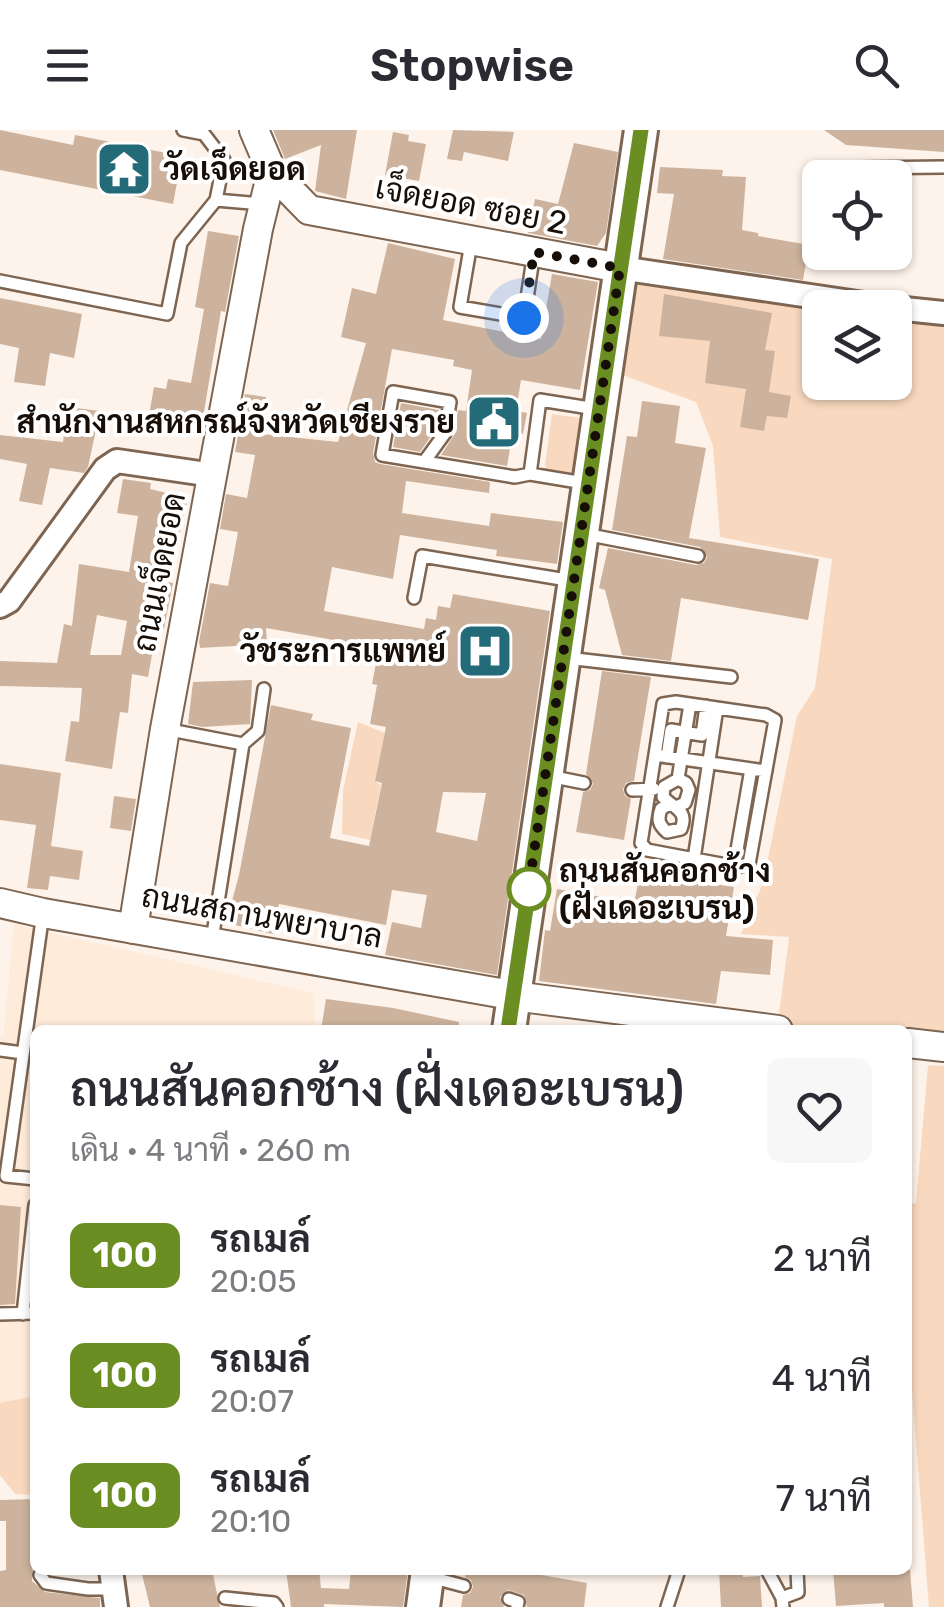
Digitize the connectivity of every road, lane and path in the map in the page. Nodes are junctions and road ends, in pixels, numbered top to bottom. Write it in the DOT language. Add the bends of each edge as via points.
graph roads {
  1 [pos="182,130"];
  2 [pos="254,130"];
  3 [pos="641,130"];
  4 [pos="912,167"];
  5 [pos="944,167"];
  6 [pos="272,172"];
  7 [pos="216,200"];
  8 [pos="309,210"];
  9 [pos="261,216"];
  10 [pos="472,240"];
  11 [pos="534,252"];
  12 [pos="620,268"];
  13 [pos="0,281"];
  14 [pos="802,295"];
  15 [pos="912,310"];
  16 [pos="944,313"];
  17 [pos="600,410"];
  18 [pos="424,462"];
  19 [pos="530,474"];
  20 [pos="213,475"];
  21 [pos="588,484"];
  22 [pos="581,534"];
  23 [pos="698,556"];
  24 [pos="574,582"];
  25 [pos="414,598"];
  26 [pos="0,606"];
  27 [pos="563,658"];
  28 [pos="731,677"];
  29 [pos="264,689"];
  30 [pos="690,704"];
  31 [pos="712,707"];
  32 [pos="164,729"];
  33 [pos="686,732"];
  34 [pos="243,744"];
  35 [pos="661,756"];
  36 [pos="682,759"];
  37 [pos="709,763"];
  38 [pos="751,768"];
  39 [pos="766,770"];
  40 [pos="546,776"];
  41 [pos="678,779"];
  42 [pos="584,783"];
  43 [pos="650,788"];
  44 [pos="632,790"];
  45 [pos="664,791"];
  46 [pos="688,796"];
  47 [pos="704,798"];
  48 [pos="673,805"];
  49 [pos="652,816"];
  50 [pos="684,820"];
  51 [pos="700,824"];
  52 [pos="670,832"];
  53 [pos="666,854"];
  54 [pos="694,859"];
  55 [pos="734,867"];
  56 [pos="0,902"];
  57 [pos="44,914"];
  58 [pos="133,929"];
  59 [pos="214,932"];
  60 [pos="513,995"];
  61 [pos="509,1025"];
  62 [pos="714,1025"];
  63 [pos="912,1043"];
  64 [pos="944,1047"];
  65 [pos="0,1050"];
  66 [pos="24,1053"];
  67 [pos="3,1175"];
  68 [pos="30,1178"];
  69 [pos="0,1314"];
  70 [pos="29,1314"];
  71 [pos="40,1575"];
  72 [pos="678,1575"];
  73 [pos="769,1575"];
  74 [pos="797,1575"];
  75 [pos="426,1584"];
  76 [pos="464,1586"];
  77 [pos="113,1589"];
  78 [pos="225,1598"];
  79 [pos="782,1603"];
  80 [pos="277,1607"];
  81 [pos="667,1607"];
  1 -- 7 [label="lane" via="204,134 224,160"];
  2 -- 6 [label="street"];
  3 -- 12 [label="main road"];
  4 -- 5 [label="lane"];
  6 -- 8 [label="street"];
  6 -- 9 [label="street, ถนนเจ็ดยอด"];
  7 -- 9 [label="lane"];
  7 -- 13 [label="lane" via="181,242 167,314"];
  8 -- 9 [label="street"];
  8 -- 10 [label="street, เจ็ดยอด ซอย 2"];
  9 -- 20 [label="street, ถนนเจ็ดยอด"];
  10 -- 11 [label="street, เจ็ดยอด ซอย 2"];
  10 -- 11 [label="lane" via="460,306 524,318"];
  11 -- 12 [label="street, เจ็ดยอด ซอย 2"];
  12 -- 14 [label="street"];
  12 -- 17 [label="main road"];
  15 -- 16 [label="street"];
  17 -- 19 [label="lane" via="540,400"];
  17 -- 21 [label="main road"];
  18 -- 18 [label="lane" via="382,456 393,392 450,402 445,433"];
  18 -- 19 [label="lane"];
  19 -- 21 [label="lane"];
  20 -- 26 [label="street" via="117,461"];
  20 -- 32 [label="street, ถนนเจ็ดยอด"];
  21 -- 22 [label="main road"];
  22 -- 23 [label="lane"];
  22 -- 24 [label="main road"];
  24 -- 25 [label="lane" via="422,556"];
  24 -- 27 [label="main road"];
  27 -- 28 [label="lane"];
  27 -- 40 [label="main road"];
  29 -- 34 [label="lane" via="258,731"];
  30 -- 31 [label="lane"];
  30 -- 33 [label="lane"];
  30 -- 35 [label="lane" via="663,704"];
  31 -- 33 [label="lane" via="702,735"];
  31 -- 37 [label="lane"];
  31 -- 39 [label="lane" via="774,720"];
  32 -- 34 [label="lane"];
  32 -- 58 [label="street, ถนนเจ็ดยอด"];
  33 -- 35 [label="lane" via="671,730"];
  33 -- 36 [label="lane"];
  34 -- 59 [label="lane"];
  35 -- 36 [label="lane"];
  35 -- 43 [label="lane"];
  36 -- 37 [label="lane"];
  36 -- 41 [label="lane"];
  37 -- 38 [label="lane"];
  37 -- 47 [label="lane"];
  38 -- 39 [label="lane"];
  38 -- 55 [label="lane"];
  39 -- 55 [label="lane" via="749,864"];
  40 -- 42 [label="lane"];
  40 -- 60 [label="main road"];
  41 -- 45 [label="lane"];
  41 -- 46 [label="lane"];
  43 -- 44 [label="lane"];
  43 -- 45 [label="lane"];
  43 -- 49 [label="lane"];
  45 -- 48 [label="lane"];
  46 -- 47 [label="lane"];
  46 -- 48 [label="lane"];
  47 -- 51 [label="lane"];
  48 -- 49 [label="lane"];
  48 -- 50 [label="lane"];
  49 -- 52 [label="lane"];
  49 -- 53 [label="lane" via="641,842"];
  50 -- 51 [label="lane"];
  50 -- 52 [label="lane"];
  51 -- 54 [label="lane"];
  52 -- 53 [label="lane"];
  53 -- 54 [label="lane"];
  54 -- 55 [label="lane"];
  56 -- 57 [label="street, ถนนสถานพยาบาล"];
  57 -- 58 [label="street, ถนนสถานพยาบาล"];
  57 -- 66 [label="lane"];
  58 -- 59 [label="street, ถนนสถานพยาบาล"];
  59 -- 60 [label="street, ถนนสถานพยาบาล"];
  60 -- 61 [label="main road"];
  60 -- 62 [label="street, ถนนสถานพยาบาล"];
  63 -- 64 [label="street"];
  65 -- 66 [label="lane"];
  66 -- 67 [label="lane"];
  67 -- 68 [label="lane"];
  69 -- 70 [label="lane"];
  71 -- 77 [label="lane" via="59,1586"];
  72 -- 81 [label="lane"];
  73 -- 79 [label="lane"];
  74 -- 79 [label="lane" via="798,1592"];
  75 -- 76 [label="lane"];
  78 -- 80 [label="lane"];
}
